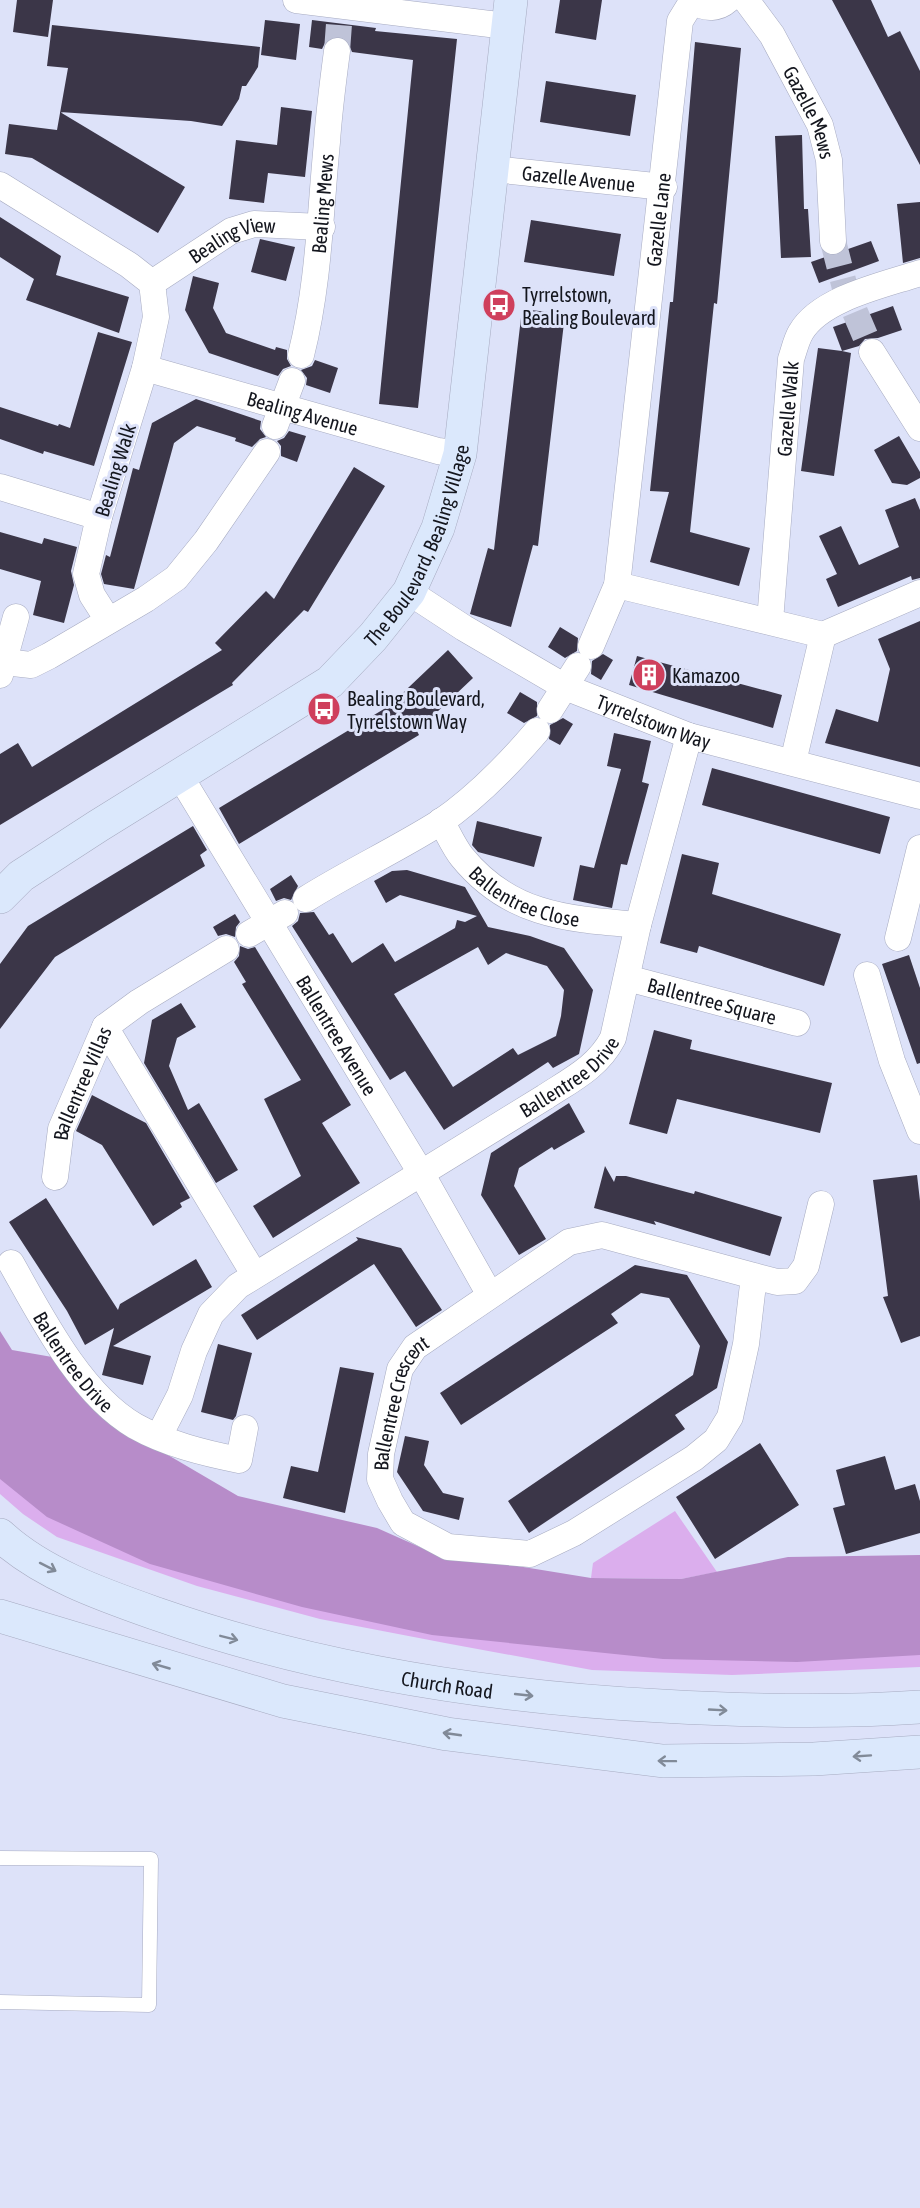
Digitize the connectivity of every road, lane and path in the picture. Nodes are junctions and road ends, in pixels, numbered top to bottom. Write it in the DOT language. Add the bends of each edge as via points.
graph roads {
  1 [pos="296,0"];
  2 [pos="692,0"];
  3 [pos="728,0"];
  4 [pos="746,0"];
  5 [pos="341,9"];
  6 [pos="508,13"];
  7 [pos="337,51"];
  8 [pos="493,169"];
  9 [pos="664,187"];
  10 [pos="1,189"];
  11 [pos="322,227"];
  12 [pos="833,241"];
  13 [pos="920,273"];
  14 [pos="152,283"];
  15 [pos="872,352"];
  16 [pos="301,355"];
  17 [pos="145,368"];
  18 [pos="292,381"];
  19 [pos="279,417"];
  20 [pos="920,428"];
  21 [pos="267,452"];
  22 [pos="460,454"];
  23 [pos="0,487"];
  24 [pos="99,517"];
  25 [pos="617,585"];
  26 [pos="409,591"];
  27 [pos="920,593"];
  28 [pos="16,616"];
  29 [pos="108,620"];
  30 [pos="770,621"];
  31 [pos="823,635"];
  32 [pos="578,666"];
  33 [pos="2,669"];
  34 [pos="689,736"];
  35 [pos="793,762"];
  36 [pos="180,776"];
  37 [pos="920,796"];
  38 [pos="441,821"];
  39 [pos="920,848"];
  40 [pos="0,897"];
  41 [pos="306,899"];
  42 [pos="638,925"];
  43 [pos="898,938"];
  44 [pos="226,949"];
  45 [pos="867,975"];
  46 [pos="627,978"];
  47 [pos="797,1023"];
  48 [pos="105,1027"];
  49 [pos="920,1131"];
  50 [pos="421,1173"];
  51 [pos="55,1177"];
  52 [pos="821,1204"];
  53 [pos="11,1263"];
  54 [pos="254,1274"];
  55 [pos="754,1276"];
  56 [pos="490,1295"];
  57 [pos="245,1428"];
  58 [pos="159,1436"];
  59 [pos="0,1535"];
  60 [pos="0,1616"];
  61 [pos="920,1707"];
  62 [pos="920,1752"];
  63 [pos="0,1858"];
  64 [pos="0,2002"];
  1 -- 5 [label="street"];
  2 -- 3 [label="street" via="707,7"];
  2 -- 9 [label="street, Gazelle Lane" via="681,21"];
  4 -- 12 [label="street, Gazelle Mews" via="772,35 820,125 829,160"];
  5 -- 6 [label="street"];
  6 -- 8 [label="main road, The Boulevard, Bealing Village"];
  7 -- 11 [label="street, Bealing Mews"];
  8 -- 9 [label="street, Gazelle Avenue"];
  8 -- 22 [label="main road, The Boulevard, Bealing Village"];
  9 -- 25 [label="street, Gazelle Lane"];
  10 -- 14 [label="street" via="62,222"];
  11 -- 14 [label="street, Bealing View" via="254,224 231,231"];
  11 -- 16 [label="street, Bealing Mews" via="312,312"];
  13 -- 30 [label="street, Gazelle Walk" via="837,301 801,332 792,359"];
  14 -- 17 [label="street, Bealing Walk" via="156,317"];
  15 -- 20 [label="street"];
  17 -- 19 [label="street, Bealing Avenue"];
  17 -- 24 [label="street, Bealing Walk"];
  18 -- 19 [label="street"];
  19 -- 22 [label="street, Bealing Avenue"];
  21 -- 29 [label="street" via="176,578"];
  22 -- 26 [label="main road, The Boulevard, Bealing Village" via="438,528"];
  23 -- 24 [label="street"];
  24 -- 29 [label="street, Bealing Walk" via="86,574 92,595"];
  25 -- 30 [label="street"];
  25 -- 32 [label="street, Gazelle Lane"];
  26 -- 32 [label="street, Tyrrelstown Way" via="464,628"];
  26 -- 36 [label="main road, The Boulevard, Bealing Village" via="374,637 330,682"];
  27 -- 31 [label="street"];
  28 -- 33 [label="street"];
  29 -- 33 [label="street" via="31,665"];
  30 -- 31 [label="street"];
  31 -- 35 [label="street"];
  32 -- 34 [label="street, Tyrrelstown Way"];
  32 -- 38 [label="street" via="544,721 508,765"];
  34 -- 35 [label="street, Tyrrelstown Way"];
  34 -- 42 [label="street, Ballentree Drive"];
  35 -- 37 [label="street, Tyrrelstown Way"];
  36 -- 40 [label="main road, The Boulevard, Bealing Village" via="21,876"];
  36 -- 50 [label="street, Ballentree Avenue"];
  38 -- 41 [label="street"];
  38 -- 42 [label="street, Ballentree Close" via="460,856 505,896 562,918"];
  39 -- 43 [label="street"];
  42 -- 46 [label="street, Ballentree Drive"];
  44 -- 48 [label="street, Ballentree Villas"];
  45 -- 49 [label="street" via="892,1061"];
  46 -- 47 [label="street, Ballentree Square"];
  46 -- 50 [label="street, Ballentree Drive" via="613,1038 593,1066"];
  48 -- 51 [label="street, Ballentree Villas" via="60,1129"];
  48 -- 54 [label="street"];
  50 -- 54 [label="street, Ballentree Drive"];
  50 -- 56 [label="street, Ballentree Avenue"];
  52 -- 55 [label="street, Ballentree Crescent" via="806,1266 795,1281 777,1282"];
  53 -- 58 [label="street, Ballentree Drive" via="52,1334 102,1401 135,1425"];
  54 -- 58 [label="street, Ballentree Drive" via="211,1314 180,1395"];
  55 -- 56 [label="street, Ballentree Crescent" via="602,1235 569,1242"];
  55 -- 56 [label="street, Ballentree Crescent" via="746,1344 730,1417 716,1440 584,1527 530,1554 448,1547 403,1523 380,1479 388,1414 400,1369 415,1347"];
  57 -- 58 [label="street, Ballentree Drive" via="240,1461 195,1451"];
  59 -- 61 [label="main road, Church Road, one-way" via="18,1552 100,1594 216,1634 361,1671 592,1702 745,1711"];
  62 -- 60 [label="main road, one-way" via="814,1759 663,1761 447,1734 283,1701"];
  63 -- 64 [label="lane" via="151,1859 149,2005"];
}
